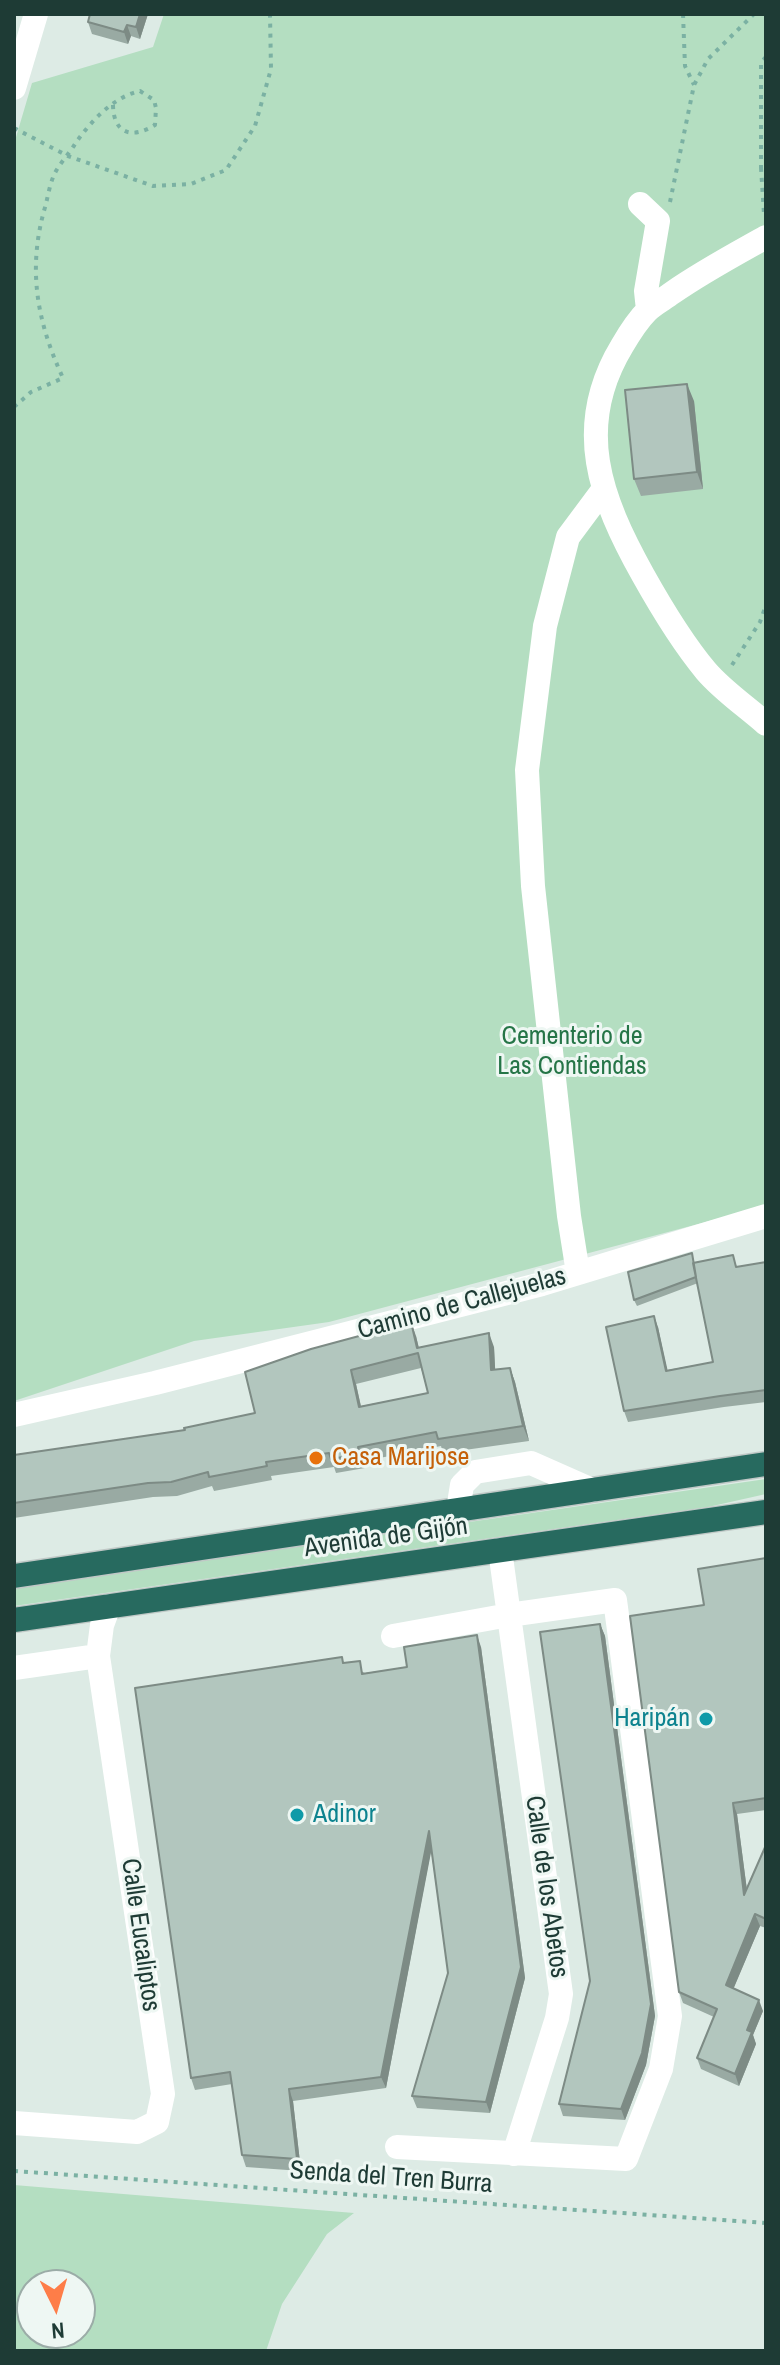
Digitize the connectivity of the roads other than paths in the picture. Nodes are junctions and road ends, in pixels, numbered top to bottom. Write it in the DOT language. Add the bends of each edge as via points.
graph roads {
  1 [pos="36,14"];
  2 [pos="14,88"];
  3 [pos="640,204"];
  4 [pos="766,237"];
  5 [pos="648,310"];
  6 [pos="603,490"];
  7 [pos="766,724"];
  8 [pos="766,1216"];
  9 [pos="578,1273"];
  10 [pos="14,1415"];
  11 [pos="766,1464"];
  12 [pos="592,1490"];
  13 [pos="458,1510"];
  14 [pos="766,1512"];
  15 [pos="500,1550"];
  16 [pos="14,1576"];
  17 [pos="109,1606"];
  18 [pos="509,1615"];
  19 [pos="14,1620"];
  20 [pos="393,1636"];
  21 [pos="98,1656"];
  22 [pos="14,1668"];
  23 [pos="14,2123"];
  24 [pos="397,2147"];
  25 [pos="514,2154"];
  1 -- 2 [label="street"];
  3 -- 5 [label="street" via="658,221 646,291"];
  4 -- 5 [label="street"];
  5 -- 6 [label="street" via="611,364 598,399 596,452"];
  6 -- 7 [label="street" via="669,623 708,674"];
  6 -- 9 [label="street" via="568,537 545,626 527,770 533,886"];
  8 -- 9 [label="street, Camino de Callejuelas"];
  9 -- 10 [label="street, Camino de Callejuelas"];
  11 -- 12 [label="highway, Avenida de Gijón"];
  12 -- 13 [label="highway, Avenida de Gijón"];
  12 -- 13 [label="street, Avenida de Gijón" via="531,1463 475,1472 462,1485"];
  13 -- 16 [label="highway, Avenida de Gijón"];
  14 -- 15 [label="highway, Avenida de Gijón"];
  15 -- 17 [label="highway, Avenida de Gijón"];
  15 -- 18 [label="street, Calle de los Abetos"];
  17 -- 19 [label="highway, Avenida de Gijón"];
  17 -- 21 [label="street, Calle Eucaliptos"];
  18 -- 20 [label="street"];
  18 -- 25 [label="street, Calle de los Abetos" via="561,1994"];
  18 -- 25 [label="street" via="615,1600 670,2016 661,2069 626,2159"];
  21 -- 22 [label="street"];
  21 -- 23 [label="street, Calle Eucaliptos" via="163,2094 157,2122 137,2132"];
  24 -- 25 [label="street"];
}
